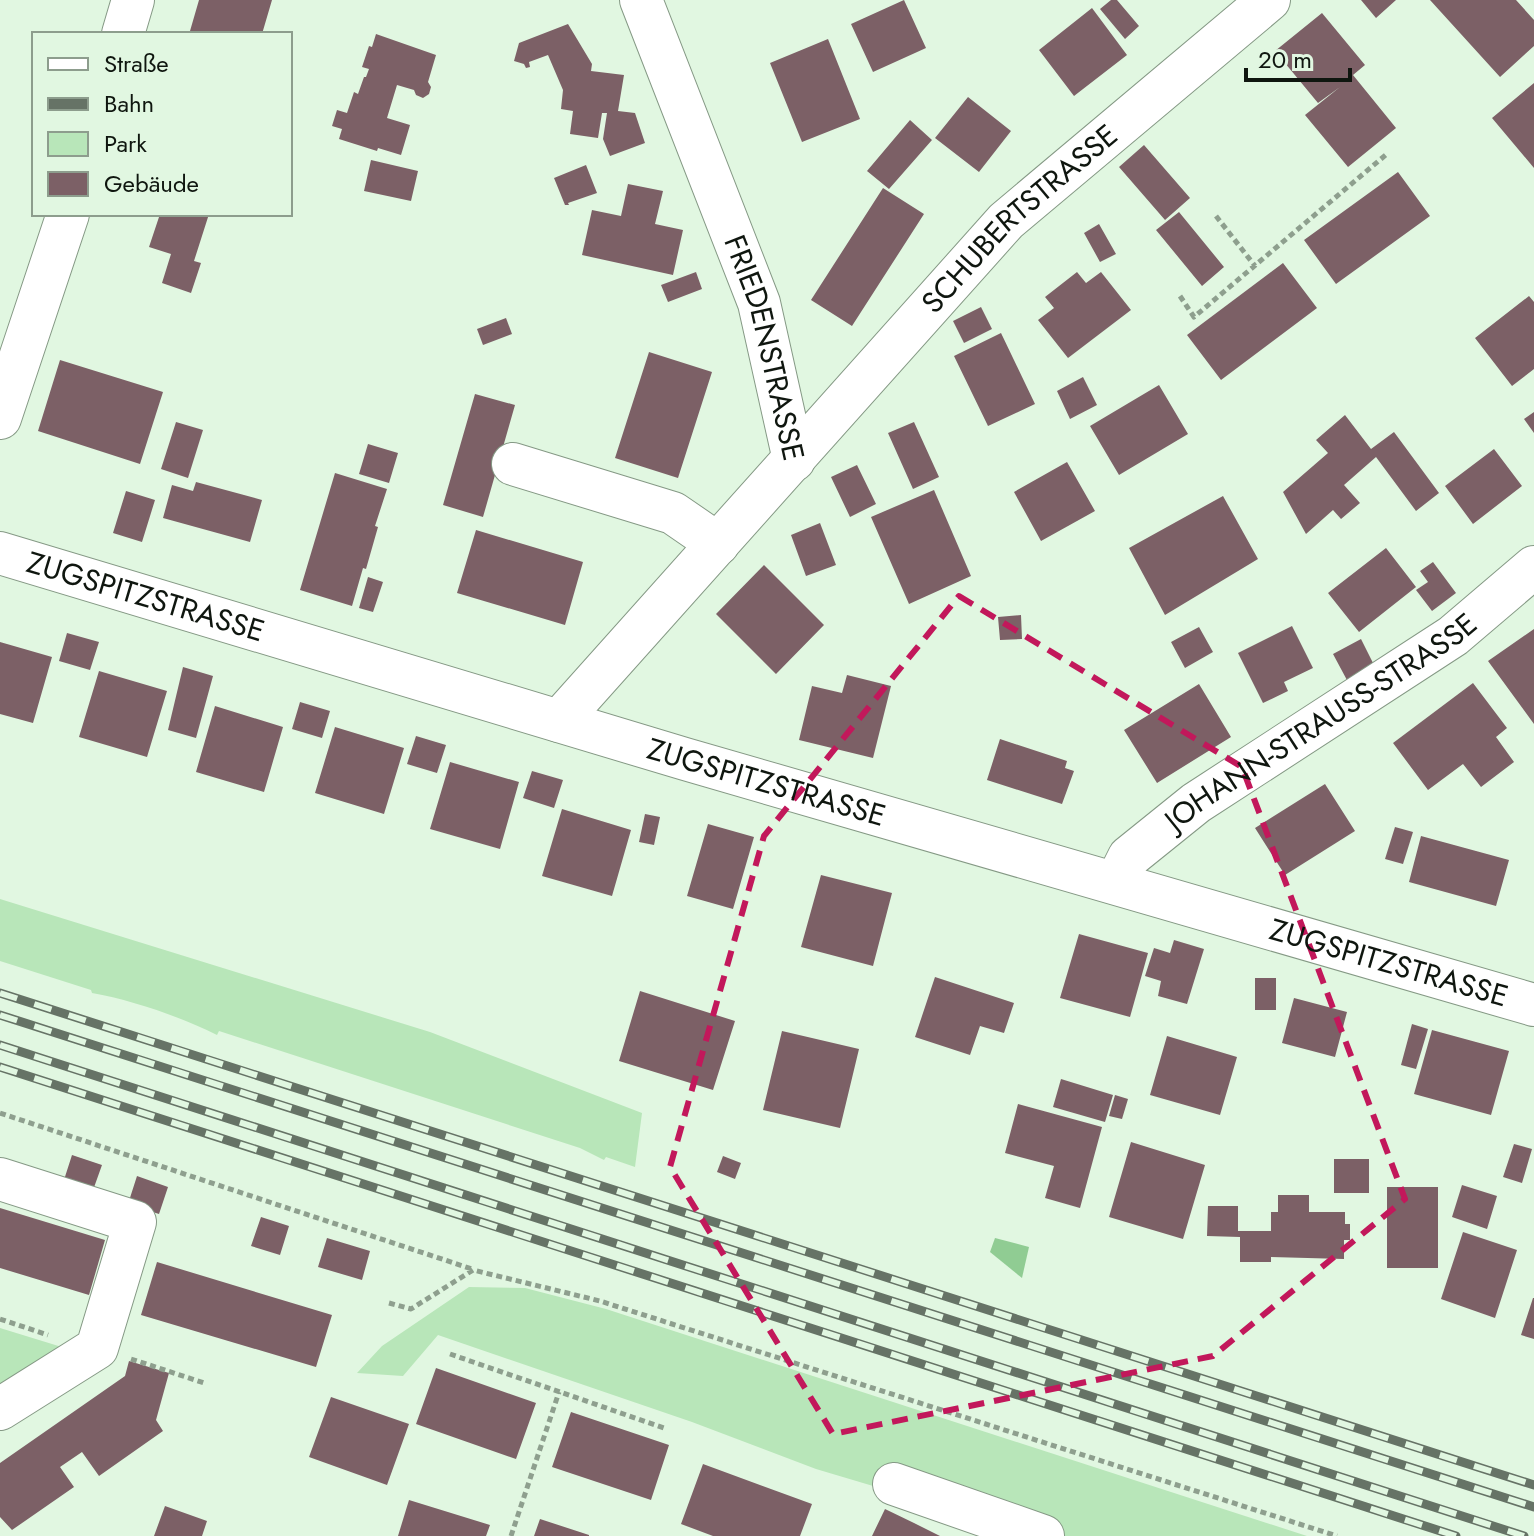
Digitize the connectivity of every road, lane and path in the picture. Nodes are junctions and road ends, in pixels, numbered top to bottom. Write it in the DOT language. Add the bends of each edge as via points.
graph roads {
  1 [pos="133,0"];
  2 [pos="641,0"];
  3 [pos="1269,0"];
  4 [pos="124,32"];
  5 [pos="1388,153"];
  6 [pos="67,216"];
  7 [pos="1216,216"];
  8 [pos="1255,266"];
  9 [pos="1180,296"];
  10 [pos="0,418"];
  11 [pos="794,460"];
  12 [pos="513,464"];
  13 [pos="718,544"];
  14 [pos="0,553"];
  15 [pos="1534,567"];
  16 [pos="559,721"];
  17 [pos="1116,883"];
  18 [pos="1534,1005"];
  19 [pos="0,1113"];
  20 [pos="0,1179"];
  21 [pos="473,1270"];
  22 [pos="389,1303"];
  23 [pos="97,1348"];
  24 [pos="450,1354"];
  25 [pos="204,1383"];
  26 [pos="559,1392"];
  27 [pos="0,1409"];
  28 [pos="667,1429"];
  29 [pos="894,1484"];
  30 [pos="511,1536"];
  31 [pos="1043,1536"];
  32 [pos="1337,1536"];
  1 -- 4 [label="street"];
  2 -- 11 [label="street, FRIEDENSTRASSE" via="759,303"];
  3 -- 11 [label="street, SCHUBERTSTRASSE" via="1006,221"];
  5 -- 8 [label="path"];
  6 -- 10 [label="street"];
  7 -- 8 [label="path"];
  8 -- 9 [label="path" via="1194,317"];
  11 -- 13 [label="street, FRIEDENSTRASSE"];
  12 -- 13 [label="street" via="673,513"];
  13 -- 16 [label="street, FRIEDENSTRASSE"];
  14 -- 16 [label="street, ZUGSPITZSTRASSE"];
  15 -- 17 [label="street, JOHANN-STRAUSS-STRASSE" via="1453,636 1196,803 1129,857"];
  16 -- 17 [label="street, ZUGSPITZSTRASSE"];
  17 -- 18 [label="street, ZUGSPITZSTRASSE"];
  19 -- 21 [label="path"];
  20 -- 23 [label="street" via="135,1222"];
  21 -- 22 [label="path" via="411,1309"];
  21 -- 32 [label="path" via="600,1301"];
  23 -- 25 [label="path"];
  23 -- 27 [label="street"];
  24 -- 26 [label="path"];
  26 -- 28 [label="path"];
  26 -- 30 [label="path"];
  29 -- 31 [label="street"];
}
